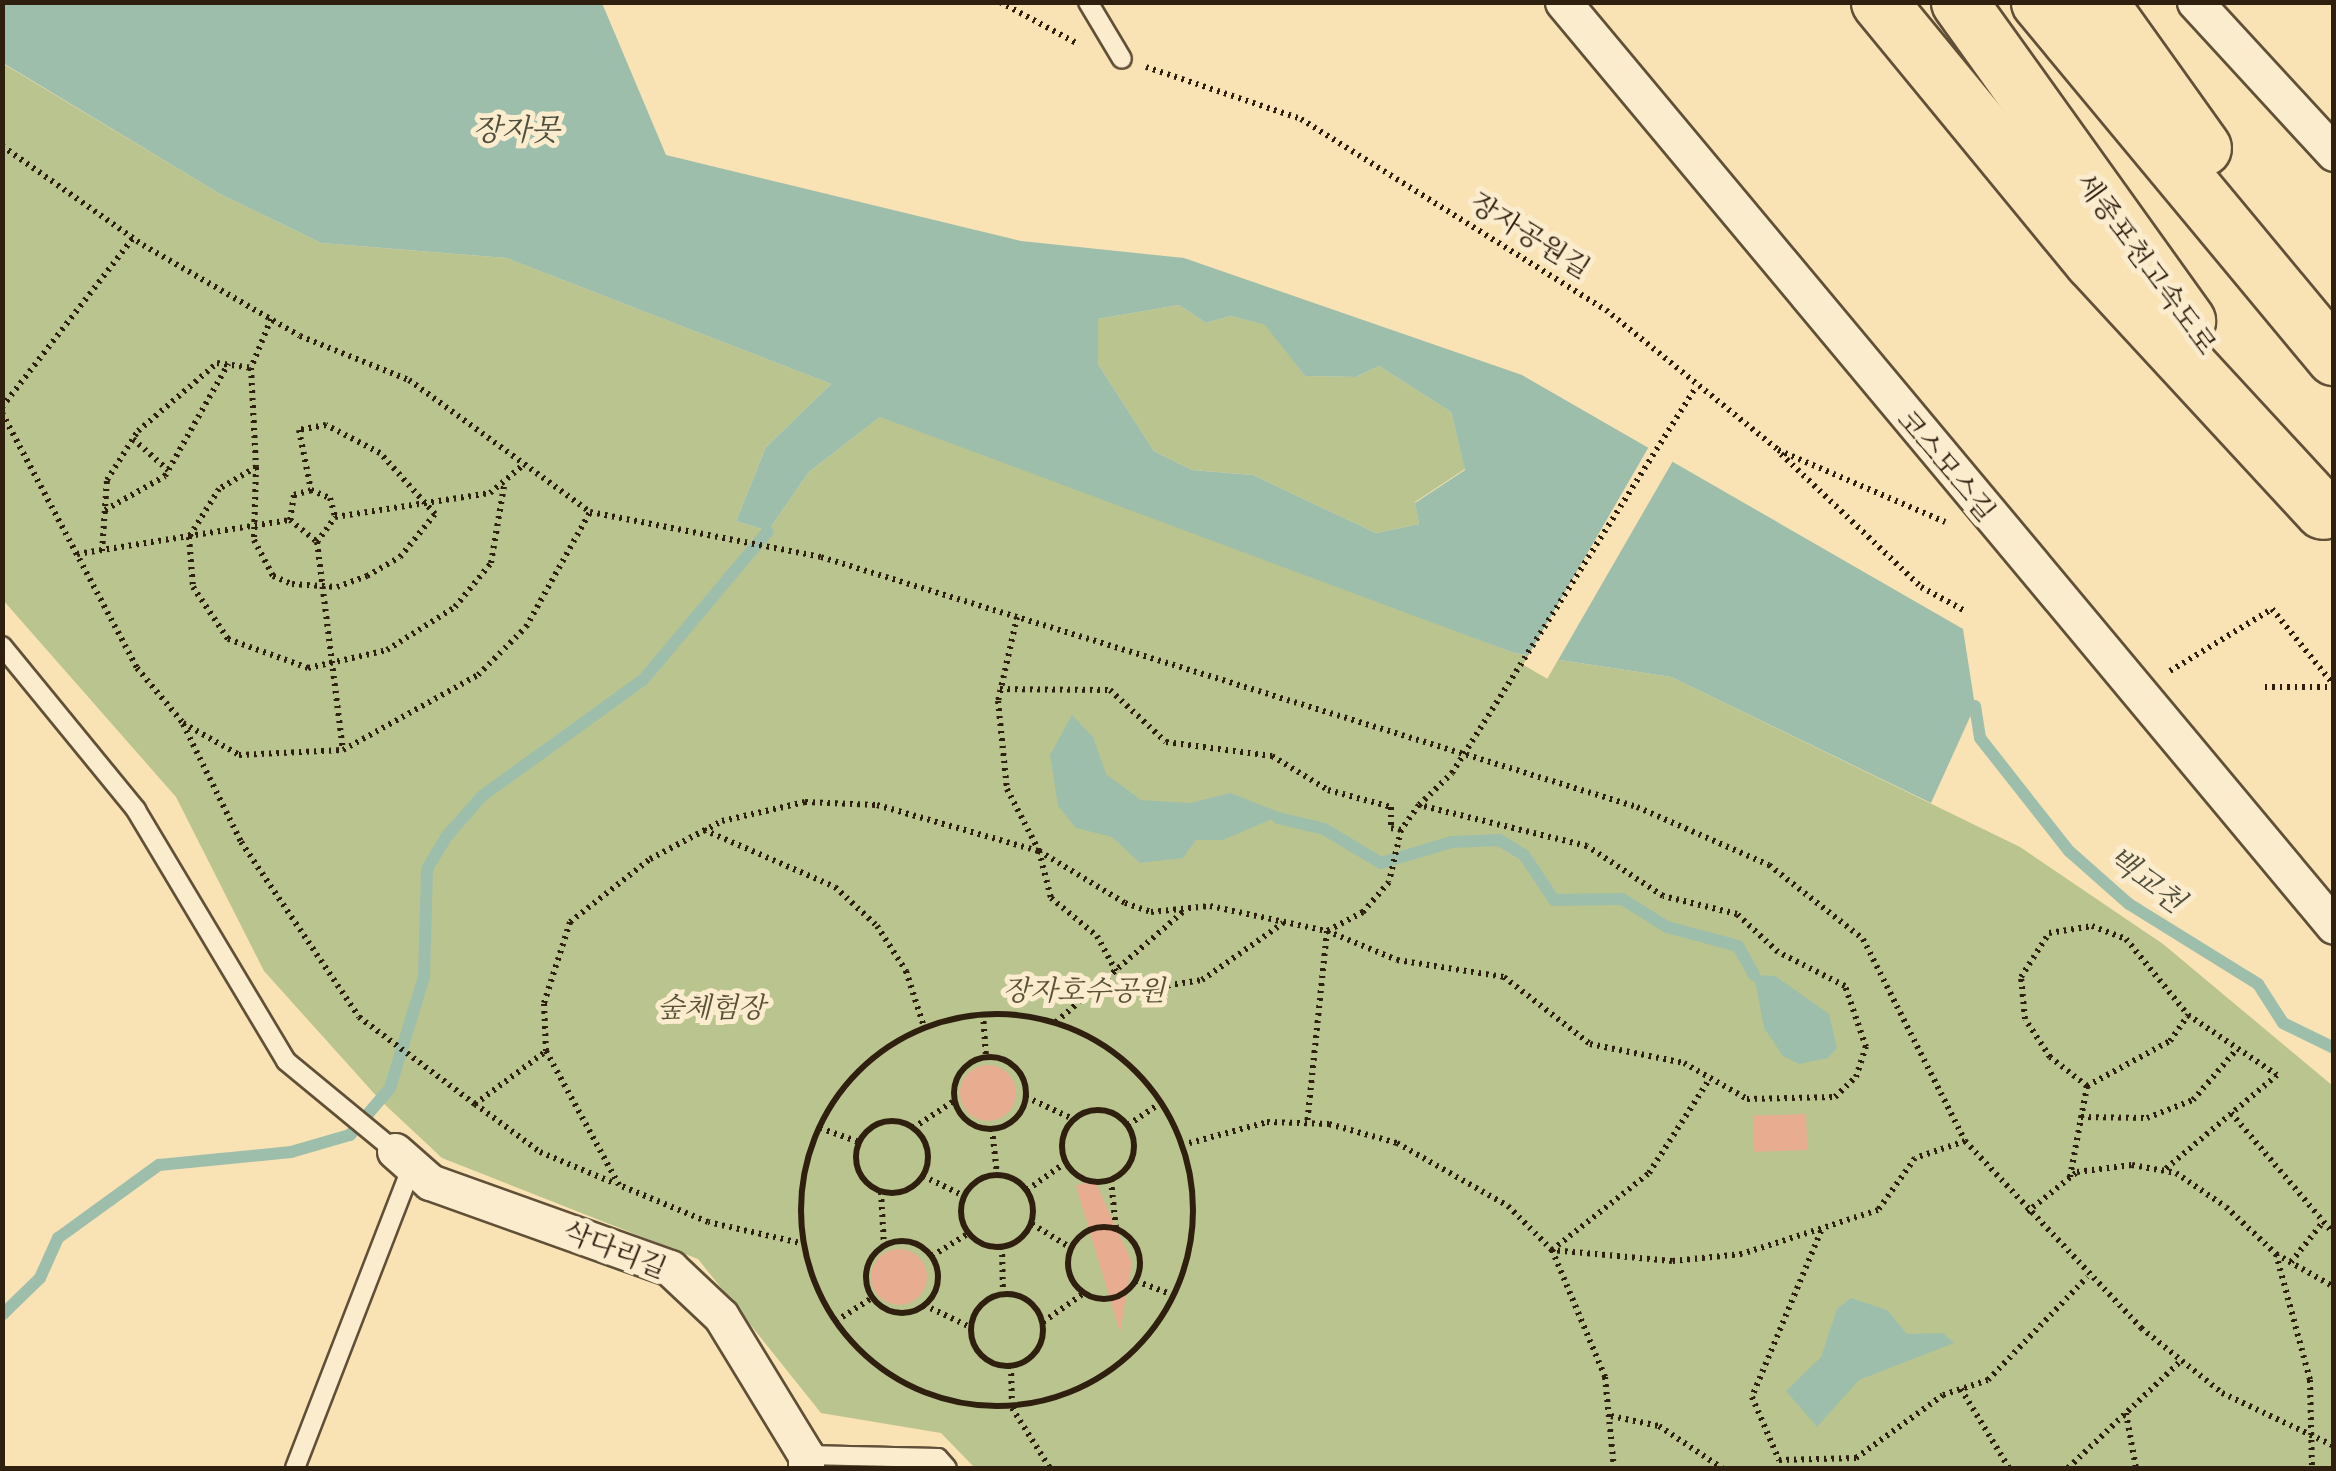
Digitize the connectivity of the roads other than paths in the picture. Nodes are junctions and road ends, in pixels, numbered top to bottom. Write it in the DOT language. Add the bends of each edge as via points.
graph roads {
  1 [pos="1088,2"];
  2 [pos="1563,2"];
  3 [pos="1879,2"];
  4 [pos="1958,2"];
  5 [pos="2040,2"];
  6 [pos="2099,2"];
  7 [pos="2194,2"];
  8 [pos="1122,59"];
  9 [pos="2334,153"];
  10 [pos="2334,322"];
  11 [pos="2334,357"];
  12 [pos="2328,518"];
  13 [pos="2,646"];
  14 [pos="2334,926"];
  15 [pos="403,1159"];
  16 [pos="806,1462"];
  17 [pos="295,1468"];
  18 [pos="948,1468"];
  1 -- 8 [label="lane"];
  2 -- 14 [label="street, 코스모스길"];
  3 -- 12 [label="highway" via="2092,261"];
  4 -- 12 [label="highway, 세종포천고속도로"];
  5 -- 11 [label="highway"];
  6 -- 10 [label="highway"];
  7 -- 9 [label="street"];
  13 -- 15 [label="lane" via="136,810 286,1061"];
  15 -- 16 [label="street, 삭다리길" via="430,1182 670,1268 722,1316"];
  15 -- 17 [label="lane"];
  16 -- 18 [label="lane" via="938,1458"];
}
